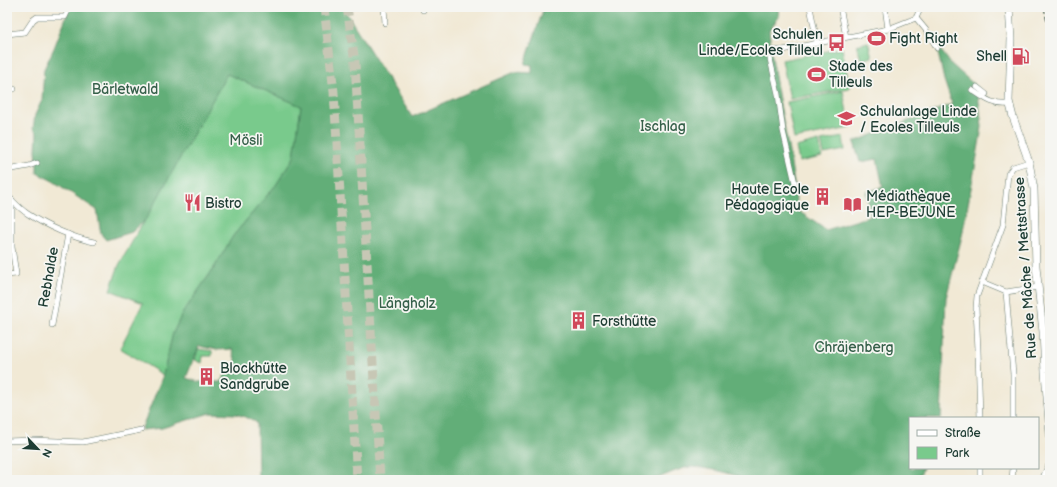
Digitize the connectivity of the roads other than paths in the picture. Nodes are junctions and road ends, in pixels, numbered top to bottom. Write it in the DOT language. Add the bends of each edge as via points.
graph roads {
  1 [pos="70,7"];
  2 [pos="384,7"];
  3 [pos="810,7"];
  4 [pos="840,7"];
  5 [pos="885,7"];
  6 [pos="920,7"];
  7 [pos="1009,7"];
  8 [pos="916,18"];
  9 [pos="385,23"];
  10 [pos="888,29"];
  11 [pos="7,34"];
  12 [pos="846,37"];
  13 [pos="817,42"];
  14 [pos="937,48"];
  15 [pos="14,89"];
  16 [pos="7,90"];
  17 [pos="986,94"];
  18 [pos="1009,104"];
  19 [pos="1029,162"];
  20 [pos="37,163"];
  21 [pos="7,170"];
  22 [pos="795,184"];
  23 [pos="7,196"];
  24 [pos="12,200"];
  25 [pos="68,234"];
  26 [pos="94,242"];
  27 [pos="7,275"];
  28 [pos="982,282"];
  29 [pos="1038,287"];
  30 [pos="1006,292"];
  31 [pos="52,325"];
  32 [pos="980,417"];
  33 [pos="1013,417"];
  34 [pos="141,430"];
  35 [pos="1050,435"];
  36 [pos="7,441"];
  37 [pos="1050,465"];
  38 [pos="980,469"];
  39 [pos="1013,469"];
  40 [pos="1046,476"];
  41 [pos="980,479"];
  42 [pos="1012,479"];
  43 [pos="967,480"];
  1 -- 11 [label="street" via="65,17 37,17 25,32"];
  2 -- 9 [label="street"];
  3 -- 13 [label="street"];
  4 -- 12 [label="street"];
  5 -- 10 [label="street"];
  6 -- 8 [label="street"];
  7 -- 18 [label="main road, Rue de Mâche / Mettstrasse"];
  8 -- 10 [label="street"];
  8 -- 14 [label="street"];
  10 -- 12 [label="street"];
  12 -- 13 [label="street"];
  13 -- 22 [label="street" via="774,50 770,59"];
  15 -- 16 [label="street"];
  17 -- 18 [label="street" via="975,88 991,102"];
  18 -- 19 [label="main road, Rue de Mâche / Mettstrasse"];
  19 -- 28 [label="street" via="1013,168 1008,174 1003,225"];
  19 -- 29 [label="main road, Rue de Mâche / Mettstrasse" via="1034,189"];
  20 -- 21 [label="street"];
  23 -- 24 [label="street, Rebhalde"];
  24 -- 25 [label="street, Rebhalde" via="32,217"];
  24 -- 27 [label="street" via="12,247 16,274"];
  25 -- 26 [label="street, Rebhalde"];
  25 -- 31 [label="street, Rebhalde"];
  28 -- 30 [label="street"];
  28 -- 32 [label="street" via="976,308"];
  29 -- 30 [label="street"];
  29 -- 35 [label="main road, Rue de Mâche / Mettstrasse"];
  30 -- 33 [label="street" via="1013,374"];
  34 -- 36 [label="street" via="83,442"];
  37 -- 40 [label="main road"];
  38 -- 41 [label="street"];
  39 -- 42 [label="street"];
  40 -- 42 [label="street"];
  41 -- 42 [label="street"];
  41 -- 43 [label="street"];
}
